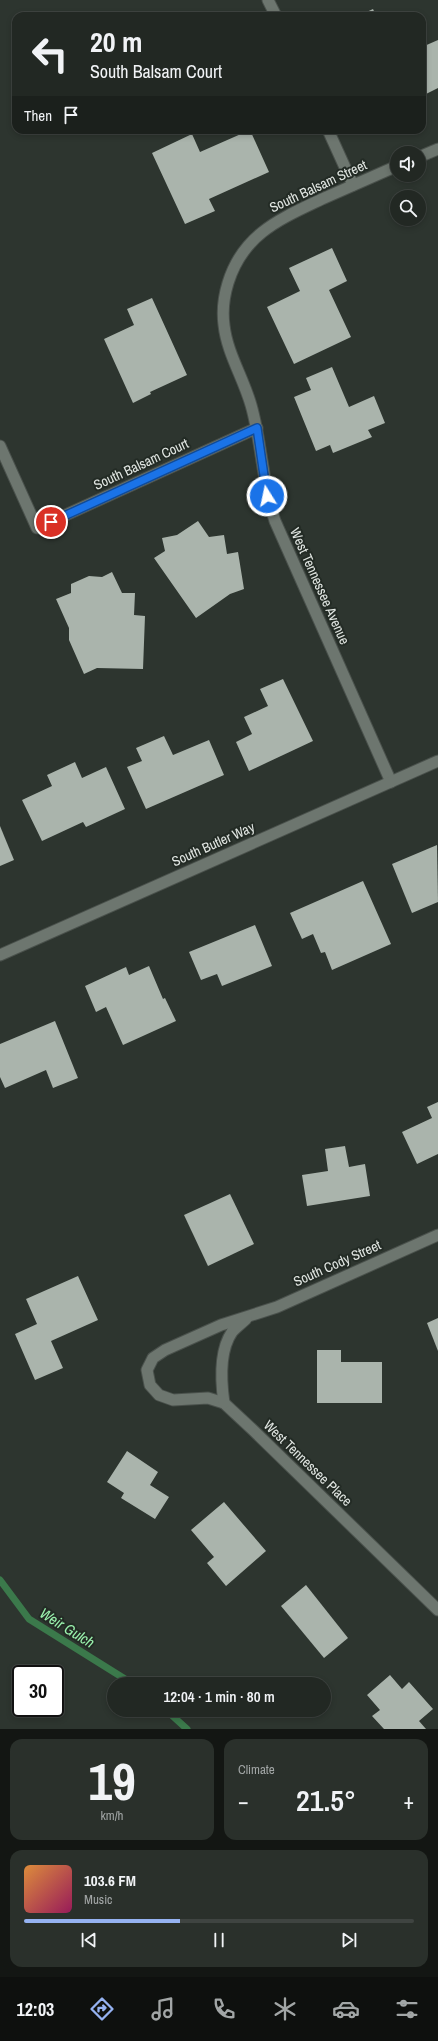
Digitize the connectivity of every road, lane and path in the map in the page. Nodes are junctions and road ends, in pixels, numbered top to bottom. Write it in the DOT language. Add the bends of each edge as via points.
graph roads {
  1 [pos="268,0"];
  2 [pos="274,12"];
  3 [pos="330,134"];
  4 [pos="438,148"];
  5 [pos="426,154"];
  6 [pos="390,169"];
  7 [pos="353,185"];
  8 [pos="240,257"];
  9 [pos="257,428"];
  10 [pos="0,446"];
  11 [pos="438,761"];
  12 [pos="391,782"];
  13 [pos="0,955"];
  14 [pos="438,1235"];
  15 [pos="248,1317"];
  16 [pos="147,1370"];
  17 [pos="224,1403"];
  18 [pos="438,1610"];
  1 -- 2 [label="street"];
  3 -- 7 [label="street"];
  4 -- 5 [label="street"];
  6 -- 7 [label="street, South Balsam Street"];
  7 -- 8 [label="street, South Balsam Street" via="274,223 251,242"];
  8 -- 9 [label="street, West Tennessee Avenue" via="231,273 226,291 224,324 231,354 246,390"];
  9 -- 10 [label="street, South Balsam Court" via="37,528"];
  9 -- 12 [label="street, West Tennessee Avenue" via="265,487 274,521"];
  11 -- 12 [label="street, South Butler Way"];
  12 -- 13 [label="street, South Butler Way"];
  14 -- 15 [label="street, South Cody Street" via="277,1307"];
  15 -- 16 [label="street, South Cody Street" via="221,1325 165,1350 153,1358"];
  15 -- 17 [label="street, South Cody Street" via="232,1332 226,1349 222,1380"];
  16 -- 17 [label="street, West Tennessee Place" via="150,1385 159,1394 173,1400 208,1398"];
  17 -- 18 [label="street, West Tennessee Place"];
}
